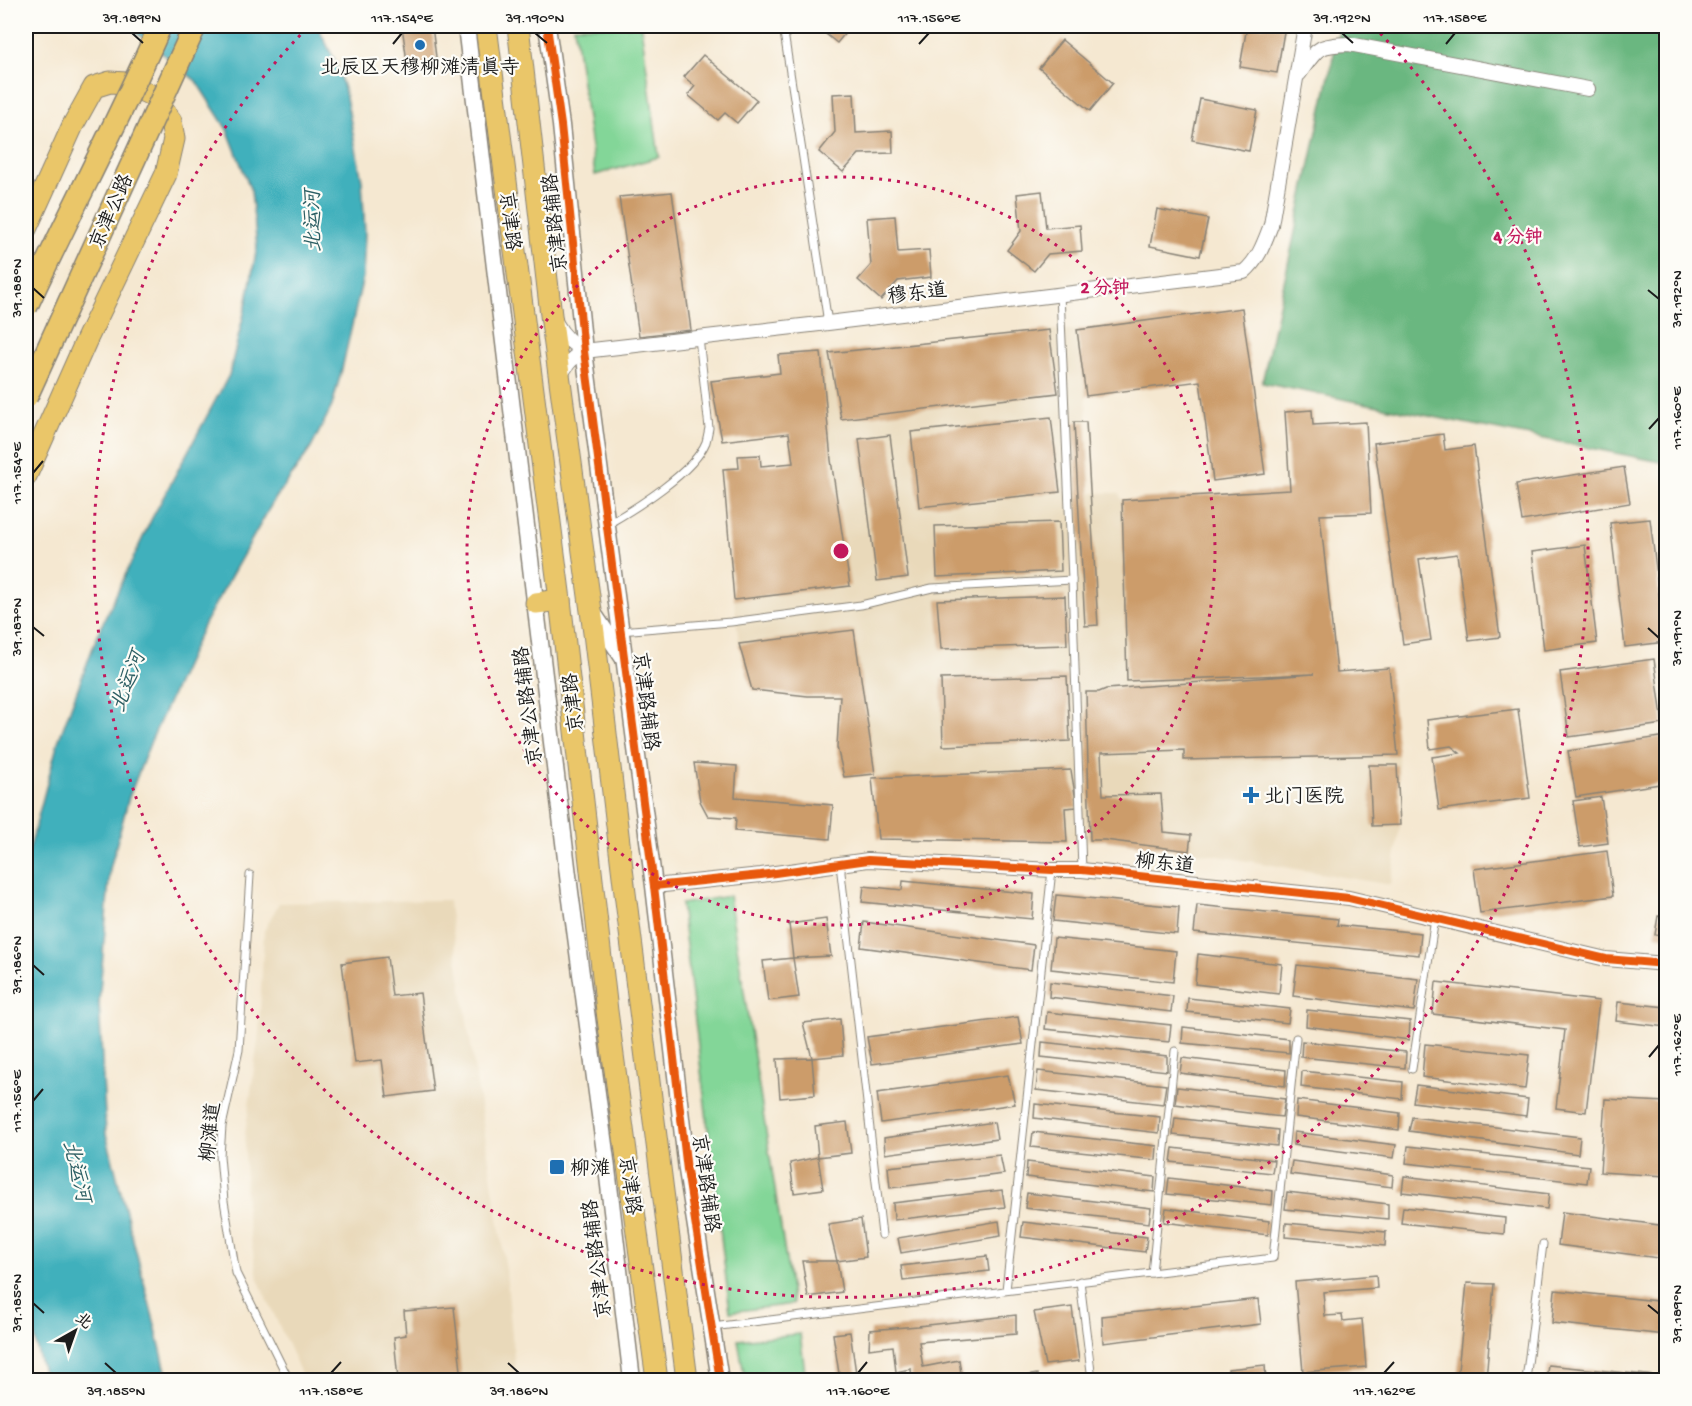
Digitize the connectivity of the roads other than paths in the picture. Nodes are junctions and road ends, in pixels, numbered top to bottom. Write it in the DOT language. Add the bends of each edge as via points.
graph roads {
  1 [pos="160,26"];
  2 [pos="195,26"];
  3 [pos="466,26"];
  4 [pos="486,26"];
  5 [pos="518,26"];
  6 [pos="547,26"];
  7 [pos="783,26"];
  8 [pos="1305,26"];
  9 [pos="1296,78"];
  10 [pos="1588,89"];
  11 [pos="26,229"];
  12 [pos="1060,294"];
  13 [pos="26,307"];
  14 [pos="551,315"];
  15 [pos="828,324"];
  16 [pos="699,338"];
  17 [pos="584,351"];
  18 [pos="559,378"];
  19 [pos="26,397"];
  20 [pos="26,476"];
  21 [pos="608,525"];
  22 [pos="1072,580"];
  23 [pos="560,600"];
  24 [pos="536,603"];
  25 [pos="607,632"];
  26 [pos="840,864"];
  27 [pos="1052,870"];
  28 [pos="1082,870"];
  29 [pos="250,875"];
  30 [pos="654,885"];
  31 [pos="1434,918"];
  32 [pos="1666,964"];
  33 [pos="1296,1038"];
  34 [pos="1175,1051"];
  35 [pos="1412,1069"];
  36 [pos="882,1235"];
  37 [pos="1543,1244"];
  38 [pos="1152,1273"];
  39 [pos="1080,1281"];
  40 [pos="1006,1290"];
  41 [pos="712,1327"];
  42 [pos="289,1380"];
  43 [pos="632,1380"];
  44 [pos="657,1380"];
  45 [pos="687,1380"];
  46 [pos="720,1380"];
  47 [pos="1092,1380"];
  48 [pos="1527,1380"];
  1 -- 13 [label="highway, 京津公路, bridge"];
  2 -- 19 [label="highway, 京津公路, bridge"];
  3 -- 24 [label="street, 京津公路辅路"];
  4 -- 23 [label="main road, 京津路"];
  5 -- 14 [label="main road, 京津路"];
  6 -- 17 [label="street, 京津路辅路"];
  7 -- 15 [label="lane"];
  8 -- 9 [label="street"];
  9 -- 10 [label="street" via="1320,47 1349,44"];
  9 -- 12 [label="street, 穆东道" via="1271,225 1253,264 1244,272"];
  11 -- 20 [label="main road" via="94,87 126,83 153,96 171,121 174,139 166,174"];
  12 -- 15 [label="street, 穆东道"];
  12 -- 22 [label="lane"];
  14 -- 17 [label="street" via="564,337"];
  14 -- 18 [label="main road, 京津路"];
  15 -- 16 [label="street, 穆东道"];
  16 -- 17 [label="street, 穆东道"];
  16 -- 21 [label="lane" via="709,428 705,443 691,465"];
  17 -- 18 [label="street" via="574,356"];
  17 -- 21 [label="street, 京津路辅路"];
  18 -- 25 [label="main road, 京津路" via="591,609"];
  21 -- 25 [label="street, 京津路辅路"];
  22 -- 25 [label="lane" via="932,588 861,605 731,622"];
  22 -- 28 [label="lane"];
  23 -- 24 [label="main road"];
  23 -- 44 [label="main road, 京津路" via="606,1000"];
  24 -- 43 [label="street, 京津公路辅路"];
  25 -- 30 [label="street, 京津路辅路" via="626,662"];
  25 -- 45 [label="main road, 京津路" via="623,881"];
  26 -- 27 [label="street, 柳东道" via="868,860"];
  26 -- 30 [label="street, 柳东道"];
  26 -- 36 [label="lane"];
  27 -- 28 [label="street, 柳东道"];
  27 -- 40 [label="lane"];
  28 -- 31 [label="street, 柳东道" via="1349,898"];
  29 -- 42 [label="lane, 柳滩道" via="239,1050 222,1126 220,1156 236,1273"];
  30 -- 41 [label="street, 京津路辅路" via="687,1170"];
  31 -- 32 [label="street, 柳东道" via="1605,959"];
  31 -- 35 [label="lane"];
  33 -- 38 [label="lane" via="1273,1258"];
  34 -- 38 [label="lane"];
  37 -- 48 [label="lane"];
  38 -- 39 [label="lane"];
  39 -- 40 [label="lane"];
  39 -- 47 [label="lane"];
  40 -- 41 [label="lane"];
  41 -- 46 [label="street, 京津路辅路"];
}
